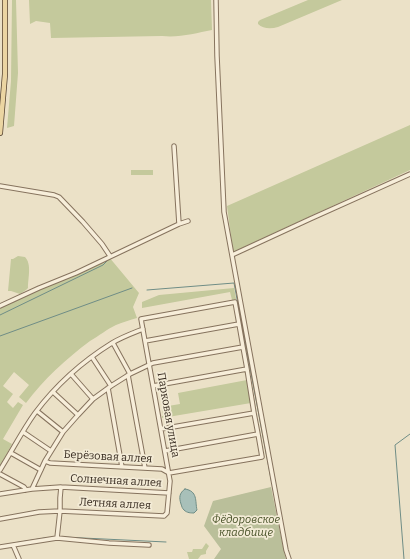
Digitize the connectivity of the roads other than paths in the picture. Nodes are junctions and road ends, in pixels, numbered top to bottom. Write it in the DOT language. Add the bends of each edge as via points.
graph roads {
  1 [pos="5,0"];
  2 [pos="216,0"];
  3 [pos="0,133"];
  4 [pos="174,146"];
  5 [pos="410,174"];
  6 [pos="0,186"];
  7 [pos="188,221"];
  8 [pos="179,224"];
  9 [pos="232,255"];
  10 [pos="110,256"];
  11 [pos="0,306"];
  12 [pos="239,324"];
  13 [pos="143,329"];
  14 [pos="145,342"];
  15 [pos="113,343"];
  16 [pos="243,347"];
  17 [pos="92,357"];
  18 [pos="149,364"];
  19 [pos="247,369"];
  20 [pos="71,374"];
  21 [pos="129,374"];
  22 [pos="153,386"];
  23 [pos="109,387"];
  24 [pos="53,392"];
  25 [pos="93,399"];
  26 [pos="37,411"];
  27 [pos="254,413"];
  28 [pos="78,415"];
  29 [pos="161,429"];
  30 [pos="23,432"];
  31 [pos="64,432"];
  32 [pos="258,434"];
  33 [pos="51,451"];
  34 [pos="165,451"];
  35 [pos="11,453"];
  36 [pos="45,461"];
  37 [pos="122,467"];
  38 [pos="145,468"];
  39 [pos="0,470"];
  40 [pos="40,470"];
  41 [pos="0,474"];
  42 [pos="169,474"];
  43 [pos="61,487"];
  44 [pos="32,489"];
  45 [pos="26,490"];
  46 [pos="169,493"];
  47 [pos="0,494"];
  48 [pos="60,510"];
  49 [pos="167,513"];
  50 [pos="0,519"];
  51 [pos="57,538"];
  52 [pos="13,545"];
  53 [pos="149,545"];
  54 [pos="0,547"];
  55 [pos="19,559"];
  56 [pos="289,559"];
  1 -- 3 [label="main road" via="5,74"];
  2 -- 9 [label="street" via="224,208"];
  4 -- 8 [label="street"];
  5 -- 9 [label="street"];
  6 -- 10 [label="street" via="59,197 86,225"];
  7 -- 8 [label="street"];
  8 -- 10 [label="street"];
  9 -- 56 [label="street"];
  10 -- 11 [label="street"];
  12 -- 13 [label="street, Парковая улица" via="235,302 142,319"];
  12 -- 14 [label="street"];
  12 -- 16 [label="street"];
  13 -- 14 [label="street, Парковая улица"];
  13 -- 15 [label="street"];
  14 -- 18 [label="street, Парковая улица"];
  15 -- 17 [label="street"];
  15 -- 21 [label="street"];
  16 -- 18 [label="street"];
  16 -- 19 [label="street"];
  17 -- 20 [label="street"];
  17 -- 23 [label="street"];
  18 -- 21 [label="street"];
  18 -- 22 [label="street, Парковая улица"];
  19 -- 22 [label="street"];
  19 -- 27 [label="street"];
  20 -- 24 [label="street"];
  20 -- 25 [label="street"];
  21 -- 23 [label="street"];
  21 -- 38 [label="street"];
  22 -- 29 [label="street, Парковая улица"];
  23 -- 25 [label="street"];
  23 -- 37 [label="street"];
  24 -- 26 [label="street"];
  24 -- 28 [label="street"];
  25 -- 28 [label="street"];
  26 -- 30 [label="street"];
  26 -- 31 [label="street"];
  27 -- 29 [label="street"];
  27 -- 32 [label="street"];
  28 -- 31 [label="street"];
  29 -- 34 [label="street, Парковая улица"];
  30 -- 33 [label="street"];
  30 -- 35 [label="street"];
  31 -- 33 [label="street"];
  32 -- 34 [label="street"];
  32 -- 42 [label="street" via="262,457"];
  33 -- 36 [label="street"];
  34 -- 42 [label="street, Парковая улица"];
  35 -- 39 [label="street"];
  35 -- 40 [label="street"];
  36 -- 37 [label="street, Берёзовая аллея"];
  36 -- 40 [label="street"];
  37 -- 38 [label="street, Берёзовая аллея"];
  38 -- 42 [label="street, Берёзовая аллея" via="162,469"];
  40 -- 44 [label="street"];
  41 -- 45 [label="street"];
  42 -- 46 [label="street, Парковая улица"];
  43 -- 44 [label="street, Солнечная аллея"];
  43 -- 46 [label="street, Солнечная аллея"];
  43 -- 48 [label="street, Солнечная аллея"];
  44 -- 45 [label="street, Солнечная аллея"];
  45 -- 47 [label="street, Солнечная аллея"];
  46 -- 49 [label="street, Парковая улица"];
  48 -- 49 [label="street, Летняя аллея" via="161,516"];
  48 -- 50 [label="street, Летняя аллея"];
  48 -- 51 [label="street"];
  51 -- 52 [label="street"];
  51 -- 53 [label="street"];
  52 -- 54 [label="street"];
  52 -- 55 [label="street"];
}
